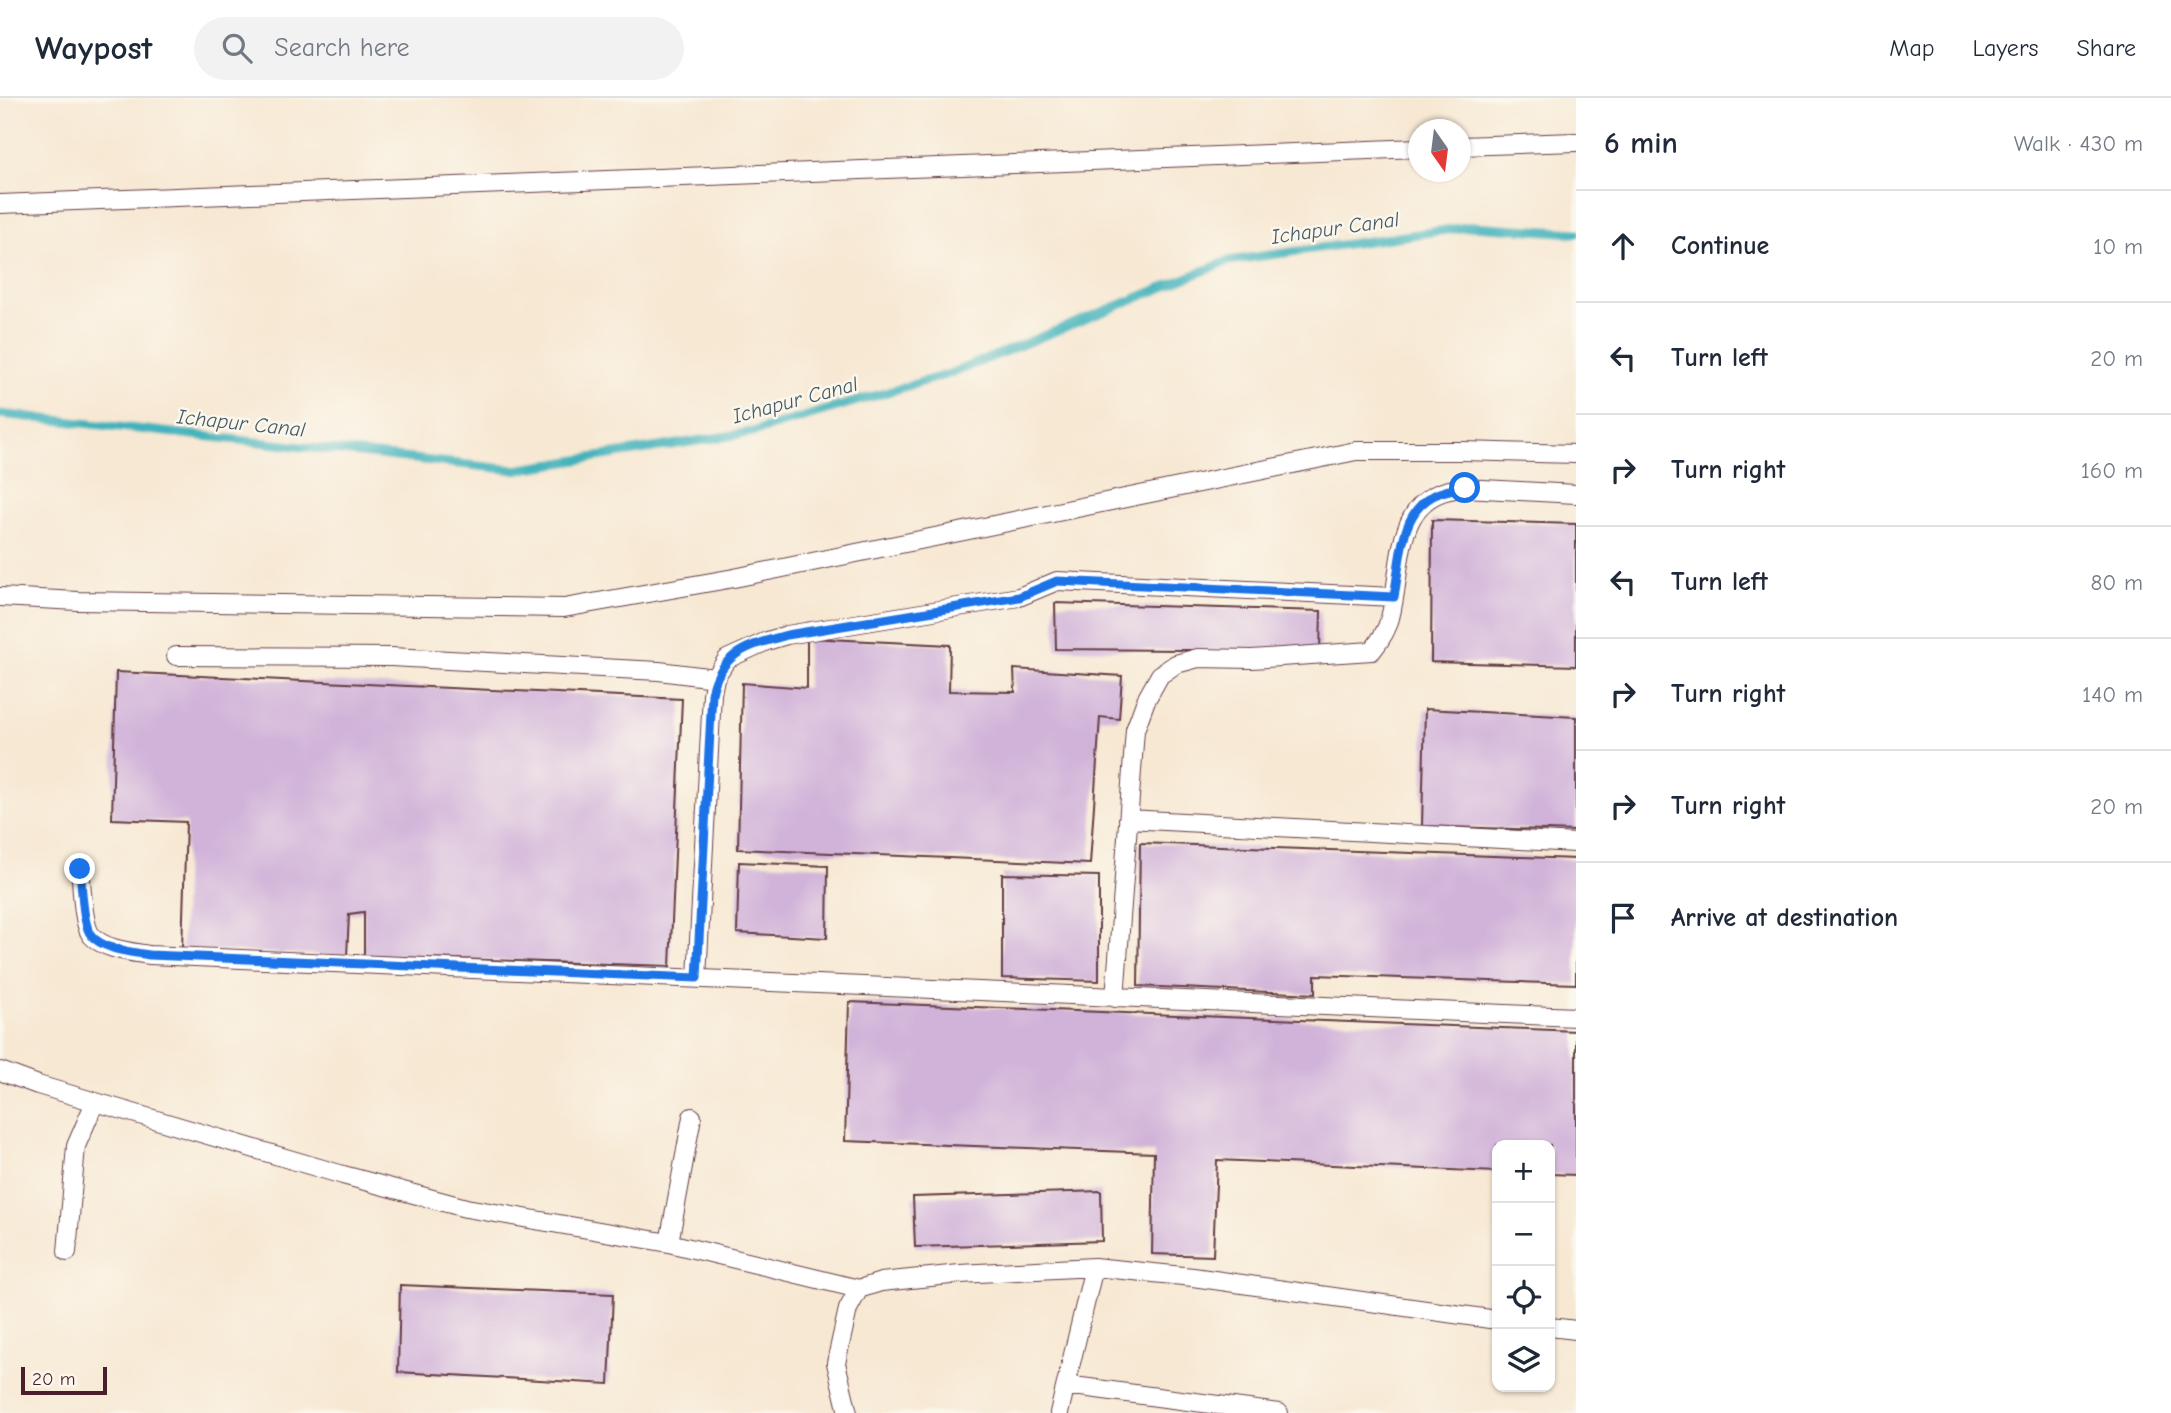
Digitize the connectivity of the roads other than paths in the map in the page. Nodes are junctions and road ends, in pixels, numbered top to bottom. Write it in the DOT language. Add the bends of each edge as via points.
graph roads {
  1 [pos="1576,142"];
  2 [pos="1471,146"];
  3 [pos="1408,148"];
  4 [pos="0,204"];
  5 [pos="1576,454"];
  6 [pos="1576,494"];
  7 [pos="0,597"];
  8 [pos="1394,597"];
  9 [pos="176,656"];
  10 [pos="715,678"];
  11 [pos="1128,819"];
  12 [pos="1576,844"];
  13 [pos="80,869"];
  14 [pos="697,978"];
  15 [pos="1115,998"];
  16 [pos="1576,1017"];
  17 [pos="0,1071"];
  18 [pos="95,1102"];
  19 [pos="692,1117"];
  20 [pos="669,1243"];
  21 [pos="67,1252"];
  22 [pos="1094,1267"];
  23 [pos="859,1289"];
  24 [pos="1492,1319"];
  25 [pos="1555,1328"];
  26 [pos="1576,1330"];
  27 [pos="1066,1385"];
  28 [pos="848,1413"];
  29 [pos="1059,1413"];
  30 [pos="1279,1413"];
  1 -- 2 [label="lane"];
  3 -- 4 [label="lane"];
  5 -- 7 [label="lane" via="1356,451 734,578 564,608"];
  6 -- 8 [label="lane" via="1465,488 1448,489 1426,499 1414,510 1406,530"];
  8 -- 10 [label="lane" via="1057,581 1019,597 767,641 727,659"];
  8 -- 11 [label="lane" via="1384,636 1372,651 1252,659 1198,657 1160,675 1135,730"];
  9 -- 10 [label="lane" via="391,657"];
  10 -- 14 [label="lane"];
  11 -- 12 [label="lane"];
  11 -- 15 [label="lane"];
  13 -- 14 [label="lane" via="90,934 103,944 149,955"];
  14 -- 15 [label="lane"];
  15 -- 16 [label="lane"];
  17 -- 18 [label="lane"];
  18 -- 20 [label="lane" via="466,1208"];
  18 -- 21 [label="lane" via="76,1146"];
  19 -- 20 [label="lane"];
  20 -- 23 [label="lane"];
  22 -- 23 [label="lane" via="960,1274 881,1282"];
  22 -- 24 [label="lane"];
  22 -- 27 [label="lane"];
  23 -- 28 [label="lane" via="848,1309 836,1363"];
  25 -- 26 [label="lane"];
  27 -- 29 [label="lane"];
  27 -- 30 [label="lane"];
}
